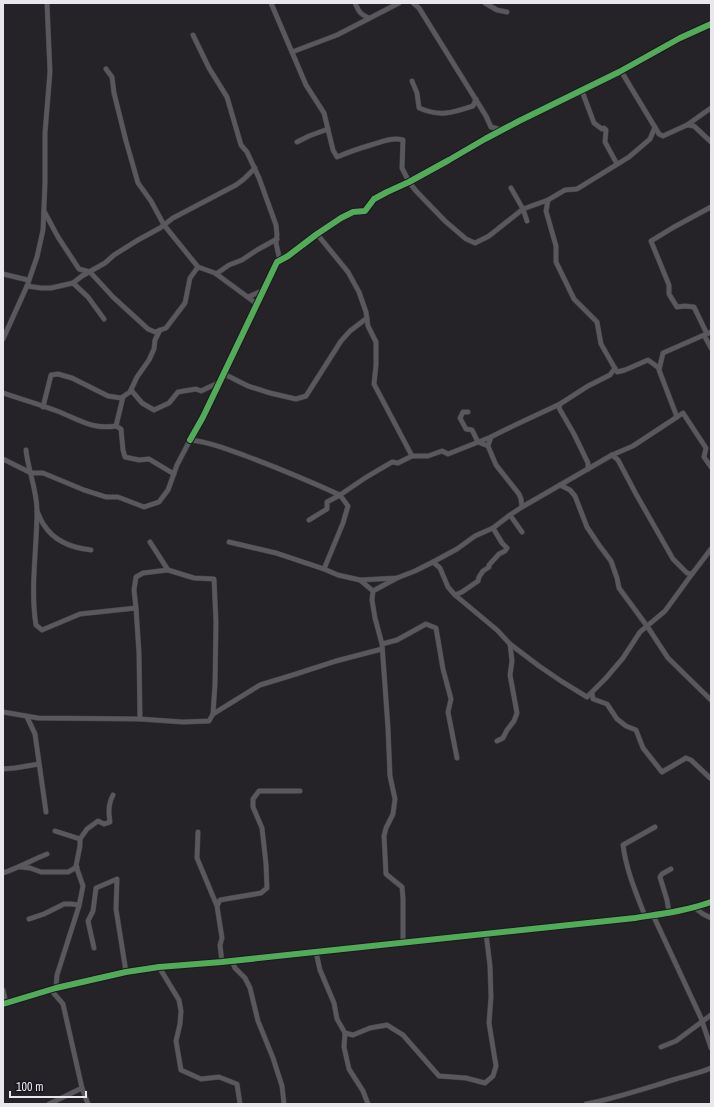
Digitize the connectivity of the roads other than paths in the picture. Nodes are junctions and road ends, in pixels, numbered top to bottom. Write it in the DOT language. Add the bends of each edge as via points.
graph roads {
  1 [pos="47,3"];
  2 [pos="271,3"];
  3 [pos="356,3"];
  4 [pos="400,3"];
  5 [pos="413,3"];
  6 [pos="485,3"];
  7 [pos="507,12"];
  8 [pos="369,18"];
  9 [pos="711,24"];
  10 [pos="194,35"];
  11 [pos="292,52"];
  12 [pos="106,69"];
  13 [pos="622,71"];
  14 [pos="412,81"];
  15 [pos="582,91"];
  16 [pos="476,99"];
  17 [pos="711,108"];
  18 [pos="687,125"];
  19 [pos="655,127"];
  20 [pos="328,129"];
  21 [pos="502,130"];
  22 [pos="297,142"];
  23 [pos="711,142"];
  24 [pos="617,164"];
  25 [pos="255,168"];
  26 [pos="409,182"];
  27 [pos="510,188"];
  28 [pos="548,200"];
  29 [pos="711,207"];
  30 [pos="523,209"];
  31 [pos="44,211"];
  32 [pos="527,221"];
  33 [pos="164,225"];
  34 [pos="317,234"];
  35 [pos="277,239"];
  36 [pos="280,260"];
  37 [pos="198,267"];
  38 [pos="90,272"];
  39 [pos="3,274"];
  40 [pos="216,274"];
  41 [pos="28,280"];
  42 [pos="73,283"];
  43 [pos="27,286"];
  44 [pos="264,290"];
  45 [pos="248,297"];
  46 [pos="257,304"];
  47 [pos="367,318"];
  48 [pos="104,319"];
  49 [pos="6,328"];
  50 [pos="160,330"];
  51 [pos="708,333"];
  52 [pos="3,339"];
  53 [pos="711,348"];
  54 [pos="615,368"];
  55 [pos="659,368"];
  56 [pos="224,374"];
  57 [pos="220,382"];
  58 [pos="131,390"];
  59 [pos="3,393"];
  60 [pos="123,396"];
  61 [pos="560,404"];
  62 [pos="43,407"];
  63 [pos="468,412"];
  64 [pos="677,417"];
  65 [pos="116,426"];
  66 [pos="491,437"];
  67 [pos="190,440"];
  68 [pos="478,442"];
  69 [pos="488,446"];
  70 [pos="26,450"];
  71 [pos="612,455"];
  72 [pos="412,456"];
  73 [pos="3,459"];
  74 [pos="711,467"];
  75 [pos="588,469"];
  76 [pos="31,473"];
  77 [pos="174,474"];
  78 [pos="560,485"];
  79 [pos="340,495"];
  80 [pos="522,507"];
  81 [pos="37,509"];
  82 [pos="510,515"];
  83 [pos="309,520"];
  84 [pos="493,528"];
  85 [pos="522,532"];
  86 [pos="150,542"];
  87 [pos="229,542"];
  88 [pos="711,549"];
  89 [pos="91,550"];
  90 [pos="433,562"];
  91 [pos="324,569"];
  92 [pos="168,570"];
  93 [pos="692,574"];
  94 [pos="397,578"];
  95 [pos="360,580"];
  96 [pos="373,591"];
  97 [pos="455,595"];
  98 [pos="136,608"];
  99 [pos="647,626"];
  100 [pos="382,644"];
  101 [pos="510,644"];
  102 [pos="382,649"];
  103 [pos="592,692"];
  104 [pos="711,700"];
  105 [pos="3,712"];
  106 [pos="213,714"];
  107 [pos="27,717"];
  108 [pos="140,719"];
  109 [pos="497,741"];
  110 [pos="457,758"];
  111 [pos="39,764"];
  112 [pos="3,769"];
  113 [pos="711,778"];
  114 [pos="300,791"];
  115 [pos="113,795"];
  116 [pos="46,812"];
  117 [pos="655,827"];
  118 [pos="55,831"];
  119 [pos="198,832"];
  120 [pos="80,839"];
  121 [pos="47,854"];
  122 [pos="20,867"];
  123 [pos="76,867"];
  124 [pos="671,869"];
  125 [pos="3,873"];
  126 [pos="711,902"];
  127 [pos="79,905"];
  128 [pos="217,906"];
  129 [pos="695,908"];
  130 [pos="669,912"];
  131 [pos="654,915"];
  132 [pos="645,916"];
  133 [pos="711,918"];
  134 [pos="29,919"];
  135 [pos="486,933"];
  136 [pos="403,942"];
  137 [pos="94,948"];
  138 [pos="316,952"];
  139 [pos="232,961"];
  140 [pos="222,962"];
  141 [pos="159,967"];
  142 [pos="126,972"];
  143 [pos="54,989"];
  144 [pos="3,990"];
  145 [pos="5,1004"];
  146 [pos="711,1016"];
  147 [pos="702,1022"];
  148 [pos="345,1033"];
  149 [pos="661,1047"];
  150 [pos="711,1048"];
  151 [pos="711,1068"];
  152 [pos="82,1088"];
  153 [pos="49,1104"];
  154 [pos="88,1104"];
  155 [pos="240,1104"];
  156 [pos="284,1104"];
  157 [pos="368,1104"];
  158 [pos="586,1104"];
  1 -- 31 [label="street" via="50,72 45,132"];
  2 -- 11 [label="street"];
  3 -- 8 [label="street" via="359,12"];
  4 -- 8 [label="street"];
  5 -- 16 [label="street" via="419,8"];
  6 -- 7 [label="street"];
  8 -- 11 [label="street" via="337,35"];
  9 -- 13 [label="street" via="680,38"];
  10 -- 25 [label="street" via="209,68 227,97 241,145"];
  11 -- 20 [label="street" via="306,85 324,113"];
  12 -- 33 [label="street" via="112,77 117,106 138,183"];
  13 -- 15 [label="street"];
  13 -- 19 [label="street"];
  14 -- 16 [label="street" via="417,92 419,108 426,111 452,113 472,106"];
  15 -- 21 [label="street"];
  15 -- 24 [label="street" via="594,123 606,130 604,142"];
  16 -- 21 [label="street" via="491,127"];
  17 -- 18 [label="street"];
  18 -- 19 [label="street" via="664,136 659,134"];
  18 -- 23 [label="street" via="694,126"];
  19 -- 24 [label="street" via="650,139"];
  20 -- 22 [label="street"];
  20 -- 26 [label="street" via="333,150 338,157 389,139 403,140 402,168"];
  21 -- 26 [label="street"];
  24 -- 28 [label="street" via="577,189 565,190"];
  25 -- 33 [label="street" via="236,185"];
  25 -- 35 [label="street" via="276,225"];
  26 -- 30 [label="street" via="445,221 466,239 475,243 489,236"];
  26 -- 34 [label="street" via="374,199 364,211 353,212"];
  27 -- 30 [label="street"];
  28 -- 30 [label="street"];
  28 -- 54 [label="street" via="546,211 556,246 556,262 574,299 597,322 601,344"];
  29 -- 51 [label="street" via="650,241 669,285 669,294 677,307 694,307"];
  30 -- 32 [label="street"];
  31 -- 38 [label="street" via="79,269"];
  31 -- 41 [label="street" via="41,242"];
  33 -- 37 [label="street"];
  33 -- 38 [label="street"];
  34 -- 36 [label="street"];
  34 -- 47 [label="street" via="348,272 359,292"];
  35 -- 36 [label="street"];
  35 -- 40 [label="street"];
  36 -- 44 [label="street"];
  37 -- 40 [label="street"];
  37 -- 50 [label="street" via="190,278 185,304 166,328"];
  38 -- 42 [label="street"];
  38 -- 50 [label="street" via="112,297 148,329 155,332"];
  39 -- 41 [label="street"];
  40 -- 45 [label="street"];
  41 -- 43 [label="street"];
  42 -- 43 [label="street" via="51,288"];
  42 -- 48 [label="street" via="88,297"];
  43 -- 49 [label="street"];
  44 -- 45 [label="street"];
  44 -- 46 [label="street"];
  45 -- 46 [label="street"];
  46 -- 56 [label="street"];
  47 -- 56 [label="street" via="341,341 306,396 296,399 270,393"];
  47 -- 72 [label="street" via="376,342 374,384"];
  49 -- 52 [label="street"];
  50 -- 58 [label="street" via="149,360"];
  51 -- 53 [label="street"];
  51 -- 55 [label="street" via="663,353"];
  54 -- 55 [label="street" via="617,372 648,360"];
  54 -- 61 [label="street" via="610,375"];
  55 -- 64 [label="street"];
  56 -- 57 [label="street"];
  57 -- 58 [label="street" via="201,391 196,389 178,392 169,403 154,410 142,403"];
  57 -- 67 [label="street"];
  58 -- 60 [label="street"];
  59 -- 62 [label="street"];
  60 -- 62 [label="street" via="108,396 58,374 51,375"];
  60 -- 65 [label="street"];
  61 -- 66 [label="street"];
  61 -- 75 [label="street" via="559,408 588,463"];
  62 -- 65 [label="street" via="89,425 107,428"];
  63 -- 68 [label="street" via="463,412 460,418 466,429 472,430"];
  64 -- 71 [label="street" via="633,446"];
  64 -- 74 [label="street" via="683,413 706,448 704,457"];
  65 -- 77 [label="street" via="121,429 125,457 149,459"];
  66 -- 68 [label="street"];
  66 -- 69 [label="street"];
  67 -- 77 [label="street"];
  67 -- 79 [label="street" via="218,446 276,467"];
  68 -- 69 [label="street"];
  68 -- 72 [label="street" via="448,454 442,451 428,456"];
  69 -- 80 [label="street" via="496,465 519,494"];
  70 -- 76 [label="street"];
  71 -- 75 [label="street"];
  71 -- 93 [label="street" via="618,460 673,558"];
  72 -- 79 [label="street" via="398,463 392,462"];
  73 -- 76 [label="street"];
  75 -- 78 [label="street"];
  76 -- 77 [label="street" via="43,473 84,490 106,497 118,497 144,507 159,502 168,490"];
  76 -- 81 [label="street"];
  78 -- 80 [label="street"];
  78 -- 99 [label="street" via="575,496 587,527 611,562 619,588"];
  79 -- 83 [label="street" via="327,502 327,509"];
  79 -- 91 [label="street" via="348,506"];
  80 -- 82 [label="street"];
  81 -- 89 [label="street" via="44,525 51,533 66,544"];
  81 -- 98 [label="street" via="34,556 36,625 42,630 80,614"];
  82 -- 84 [label="street"];
  82 -- 85 [label="street"];
  84 -- 90 [label="street"];
  84 -- 97 [label="street" via="507,548 483,571 478,581"];
  86 -- 92 [label="street"];
  87 -- 91 [label="street" via="276,553"];
  88 -- 93 [label="street"];
  90 -- 94 [label="street"];
  90 -- 97 [label="street" via="440,568 448,587"];
  91 -- 95 [label="street"];
  92 -- 98 [label="street" via="143,573 136,577"];
  92 -- 106 [label="street" via="194,578 214,579 216,622"];
  93 -- 99 [label="street" via="665,611"];
  94 -- 95 [label="street"];
  94 -- 96 [label="street"];
  95 -- 96 [label="street"];
  96 -- 100 [label="street" via="375,618"];
  97 -- 101 [label="street"];
  98 -- 108 [label="street"];
  99 -- 103 [label="street" via="623,658"];
  99 -- 104 [label="street" via="668,658"];
  100 -- 102 [label="street"];
  100 -- 110 [label="street" via="397,640 426,624 436,628 451,699 448,712"];
  101 -- 103 [label="street" via="587,697"];
  101 -- 109 [label="street" via="510,675 517,713 502,738"];
  102 -- 106 [label="street" via="260,685"];
  102 -- 136 [label="street" via="390,776 395,799 393,814 384,836 386,874 402,887"];
  103 -- 113 [label="street" via="593,699 607,704 617,719 636,730 643,748 662,772 686,758"];
  105 -- 107 [label="street"];
  106 -- 108 [label="street" via="209,721"];
  107 -- 108 [label="street"];
  107 -- 111 [label="street" via="35,734"];
  111 -- 112 [label="street"];
  111 -- 116 [label="street"];
  114 -- 128 [label="street" via="259,791 253,799 253,807 262,828 267,888 261,893 220,900"];
  115 -- 120 [label="street" via="109,804 110,822 104,824 98,821 87,829"];
  117 -- 132 [label="street" via="623,845"];
  118 -- 120 [label="street"];
  119 -- 128 [label="street" via="197,858"];
  120 -- 123 [label="street"];
  121 -- 122 [label="street"];
  122 -- 123 [label="street" via="41,872 68,872"];
  122 -- 125 [label="street"];
  123 -- 127 [label="street" via="83,886"];
  124 -- 130 [label="street" via="660,877"];
  126 -- 129 [label="street"];
  127 -- 134 [label="street" via="64,904"];
  127 -- 143 [label="street"];
  128 -- 140 [label="street" via="222,938"];
  129 -- 130 [label="street"];
  129 -- 133 [label="street"];
  130 -- 131 [label="street"];
  131 -- 132 [label="street"];
  131 -- 147 [label="street"];
  132 -- 135 [label="street"];
  135 -- 136 [label="street"];
  135 -- 148 [label="street" via="490,966 489,1023 496,1066 493,1076 485,1084 466,1078 439,1076 403,1035 386,1025 353,1035"];
  136 -- 138 [label="street"];
  137 -- 142 [label="street" via="88,921 93,911 96,888 117,879 116,909"];
  138 -- 139 [label="street"];
  138 -- 148 [label="street" via="320,970"];
  139 -- 140 [label="street"];
  139 -- 156 [label="street" via="250,988 258,1021 274,1058"];
  140 -- 141 [label="street"];
  141 -- 142 [label="street"];
  141 -- 155 [label="street" via="178,1000 181,1011 176,1041 181,1070 202,1079 219,1077 237,1084"];
  142 -- 143 [label="street"];
  143 -- 145 [label="street"];
  143 -- 152 [label="street" via="63,1004"];
  144 -- 145 [label="street"];
  146 -- 147 [label="street"];
  147 -- 149 [label="street" via="676,1041"];
  147 -- 150 [label="street"];
  148 -- 157 [label="street" via="344,1047 349,1069"];
  151 -- 158 [label="street"];
  152 -- 153 [label="street"];
  152 -- 154 [label="street"];
}
